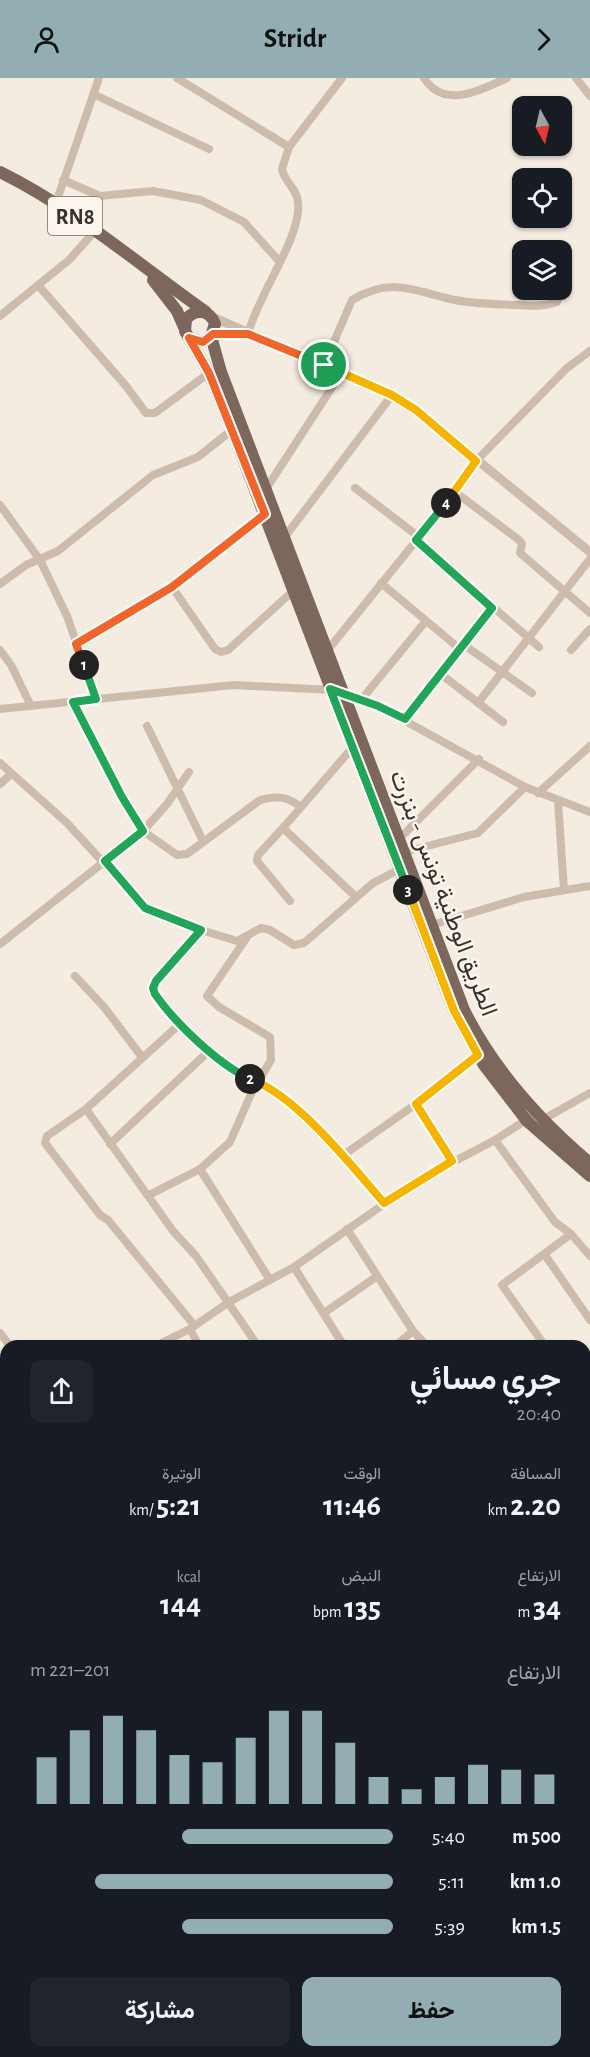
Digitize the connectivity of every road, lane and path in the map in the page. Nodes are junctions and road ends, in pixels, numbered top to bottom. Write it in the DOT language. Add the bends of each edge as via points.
graph roads {
  1 [pos="177,78"];
  2 [pos="342,78"];
  3 [pos="424,78"];
  4 [pos="507,78"];
  5 [pos="576,78"];
  6 [pos="97,79"];
  7 [pos="93,94"];
  8 [pos="590,96"];
  9 [pos="289,147"];
  10 [pos="209,149"];
  11 [pos="0,172"];
  12 [pos="63,180"];
  13 [pos="56,203"];
  14 [pos="96,230"];
  15 [pos="279,261"];
  16 [pos="145,269"];
  17 [pos="38,285"];
  18 [pos="558,300"];
  19 [pos="209,315"];
  20 [pos="0,316"];
  21 [pos="186,333"];
  22 [pos="248,334"];
  23 [pos="212,335"];
  24 [pos="587,356"];
  25 [pos="324,365"];
  26 [pos="342,372"];
  27 [pos="209,373"];
  28 [pos="392,395"];
  29 [pos="232,430"];
  30 [pos="476,461"];
  31 [pos="355,488"];
  32 [pos="266,489"];
  33 [pos="455,492"];
  34 [pos="0,505"];
  35 [pos="265,514"];
  36 [pos="284,538"];
  37 [pos="417,538"];
  38 [pos="590,552"];
  39 [pos="590,559"];
  40 [pos="40,560"];
  41 [pos="381,583"];
  42 [pos="0,584"];
  43 [pos="172,587"];
  44 [pos="293,591"];
  45 [pos="566,591"];
  46 [pos="492,608"];
  47 [pos="590,613"];
  48 [pos="425,622"];
  49 [pos="590,629"];
  50 [pos="528,637"];
  51 [pos="76,644"];
  52 [pos="462,647"];
  53 [pos="539,647"];
  54 [pos="0,650"];
  55 [pos="571,650"];
  56 [pos="327,651"];
  57 [pos="501,672"];
  58 [pos="442,675"];
  59 [pos="330,689"];
  60 [pos="532,693"];
  61 [pos="346,696"];
  62 [pos="96,699"];
  63 [pos="362,700"];
  64 [pos="73,702"];
  65 [pos="478,703"];
  66 [pos="31,706"];
  67 [pos="0,709"];
  68 [pos="405,719"];
  69 [pos="504,722"];
  70 [pos="147,726"];
  71 [pos="590,746"];
  72 [pos="352,748"];
  73 [pos="479,759"];
  74 [pos="0,763"];
  75 [pos="189,772"];
  76 [pos="11,774"];
  77 [pos="0,784"];
  78 [pos="525,787"];
  79 [pos="177,788"];
  80 [pos="538,793"];
  81 [pos="558,801"];
  82 [pos="301,807"];
  83 [pos="590,812"];
  84 [pos="283,828"];
  85 [pos="143,831"];
  86 [pos="399,838"];
  87 [pos="203,841"];
  88 [pos="404,852"];
  89 [pos="105,861"];
  90 [pos="400,868"];
  91 [pos="590,886"];
  92 [pos="564,890"];
  93 [pos="356,897"];
  94 [pos="290,901"];
  95 [pos="432,925"];
  96 [pos="201,930"];
  97 [pos="247,938"];
  98 [pos="0,944"];
  99 [pos="75,976"];
  100 [pos="181,1023"];
  101 [pos="210,1050"];
  102 [pos="478,1055"];
  103 [pos="142,1057"];
  104 [pos="260,1082"];
  105 [pos="590,1093"];
  106 [pos="416,1104"];
  107 [pos="86,1109"];
  108 [pos="536,1118"];
  109 [pos="495,1140"];
  110 [pos="110,1144"];
  111 [pos="342,1156"];
  112 [pos="452,1161"];
  113 [pos="590,1163"];
  114 [pos="200,1169"];
  115 [pos="590,1176"];
  116 [pos="148,1195"];
  117 [pos="384,1203"];
  118 [pos="347,1229"];
  119 [pos="571,1234"];
  120 [pos="545,1255"];
  121 [pos="590,1256"];
  122 [pos="294,1267"];
  123 [pos="376,1276"];
  124 [pos="270,1280"];
  125 [pos="229,1302"];
  126 [pos="324,1313"];
  127 [pos="590,1320"];
  128 [pos="192,1327"];
  129 [pos="413,1331"];
  130 [pos="167,1340"];
  131 [pos="197,1340"];
  132 [pos="254,1340"];
  133 [pos="340,1340"];
  134 [pos="402,1340"];
  135 [pos="421,1340"];
  136 [pos="541,1340"];
  1 -- 9 [label="street"];
  2 -- 9 [label="street"];
  3 -- 4 [label="street" via="433,89 448,95 476,92"];
  5 -- 8 [label="street"];
  6 -- 7 [label="street"];
  7 -- 10 [label="street"];
  7 -- 12 [label="street"];
  9 -- 15 [label="street" via="282,169 295,190 298,216"];
  11 -- 13 [label="main road, الطريق الوطنية تونس - بنزرت / RN8"];
  12 -- 13 [label="street"];
  12 -- 15 [label="street" via="100,196 153,190 201,200 244,222"];
  13 -- 14 [label="main road, الطريق الوطنية تونس - بنزرت / RN8"];
  14 -- 16 [label="main road, الطريق الوطنية تونس - بنزرت / RN8"];
  14 -- 17 [label="street"];
  15 -- 22 [label="street" via="252,316"];
  16 -- 19 [label="main road, الطريق الوطنية تونس - بنزرت / RN8"];
  16 -- 21 [label="main road, الطريق الوطنية تونس - بنزرت / RN8" via="177,311"];
  17 -- 20 [label="street"];
  17 -- 27 [label="street" via="146,413 155,413"];
  18 -- 25 [label="street" via="531,306 463,302 410,287 376,289 352,300"];
  19 -- 21 [label="main road" via="193,312 186,319"];
  19 -- 22 [label="street"];
  19 -- 23 [label="main road, RN8" via="214,324"];
  21 -- 23 [label="main road" via="198,342"];
  21 -- 27 [label="main road, الطريق الوطنية تونس - بنزرت / RN8"];
  22 -- 23 [label="street"];
  22 -- 25 [label="street"];
  23 -- 32 [label="main road, الطريق الوطنية تونس - بنزرت / RN8" via="221,372"];
  24 -- 30 [label="street"];
  25 -- 26 [label="street"];
  26 -- 28 [label="street"];
  26 -- 32 [label="street"];
  27 -- 29 [label="main road, الطريق الوطنية تونس - بنزرت / RN8"];
  28 -- 30 [label="street" via="416,410"];
  28 -- 36 [label="street"];
  29 -- 35 [label="main road, الطريق الوطنية تونس - بنزرت / RN8"];
  29 -- 40 [label="street" via="198,457 153,475 58,551"];
  30 -- 33 [label="street"];
  30 -- 38 [label="street"];
  31 -- 37 [label="street"];
  32 -- 36 [label="main road, الطريق الوطنية تونس - بنزرت / RN8"];
  33 -- 37 [label="street"];
  33 -- 45 [label="street" via="519,540 520,553"];
  34 -- 40 [label="street"];
  35 -- 43 [label="street"];
  35 -- 44 [label="main road, الطريق الوطنية تونس - بنزرت / RN8"];
  36 -- 56 [label="main road, الطريق الوطنية تونس - بنزرت / RN8"];
  37 -- 41 [label="street"];
  37 -- 46 [label="street"];
  39 -- 45 [label="street"];
  40 -- 42 [label="street"];
  40 -- 51 [label="street"];
  41 -- 48 [label="street"];
  41 -- 56 [label="street"];
  43 -- 44 [label="street" via="221,652"];
  43 -- 51 [label="street"];
  44 -- 59 [label="main road, الطريق الوطنية تونس - بنزرت / RN8"];
  45 -- 47 [label="street"];
  45 -- 50 [label="street"];
  46 -- 50 [label="street"];
  46 -- 52 [label="street"];
  48 -- 52 [label="street"];
  48 -- 63 [label="street"];
  49 -- 55 [label="street"];
  50 -- 53 [label="street"];
  50 -- 57 [label="street"];
  51 -- 62 [label="street"];
  52 -- 57 [label="street"];
  52 -- 58 [label="street"];
  54 -- 66 [label="street"];
  56 -- 61 [label="main road, الطريق الوطنية تونس - بنزرت / RN8"];
  57 -- 60 [label="street"];
  57 -- 65 [label="street"];
  58 -- 65 [label="street"];
  58 -- 68 [label="street"];
  59 -- 61 [label="street"];
  59 -- 62 [label="street" via="234,685"];
  59 -- 72 [label="main road, الطريق الوطنية تونس - بنزرت / RN8"];
  61 -- 63 [label="street"];
  61 -- 86 [label="main road, الطريق الوطنية تونس - بنزرت / RN8"];
  62 -- 64 [label="street"];
  63 -- 68 [label="street"];
  64 -- 66 [label="street"];
  64 -- 85 [label="street"];
  65 -- 69 [label="street"];
  66 -- 67 [label="street"];
  68 -- 73 [label="street"];
  70 -- 79 [label="street"];
  71 -- 80 [label="street"];
  72 -- 82 [label="street"];
  72 -- 90 [label="main road, الطريق الوطنية تونس - بنزرت / RN8"];
  73 -- 78 [label="street"];
  73 -- 86 [label="street"];
  74 -- 76 [label="street"];
  75 -- 79 [label="street"];
  76 -- 77 [label="street"];
  76 -- 89 [label="street"];
  78 -- 80 [label="street"];
  78 -- 88 [label="street" via="478,833"];
  79 -- 85 [label="street"];
  79 -- 87 [label="street"];
  80 -- 81 [label="street"];
  81 -- 83 [label="street"];
  81 -- 92 [label="street"];
  82 -- 84 [label="street"];
  82 -- 87 [label="street" via="290,799 260,800"];
  84 -- 93 [label="street"];
  84 -- 94 [label="street" via="256,861"];
  85 -- 87 [label="street" via="180,855"];
  85 -- 89 [label="street"];
  86 -- 88 [label="main road, الطريق الوطنية تونس - بنزرت / RN8"];
  88 -- 95 [label="main road, الطريق الوطنية تونس - بنزرت / RN8"];
  89 -- 96 [label="street" via="145,908"];
  89 -- 98 [label="street"];
  90 -- 93 [label="street"];
  90 -- 102 [label="main road, الطريق الوطنية تونس - بنزرت / RN8" via="454,1011"];
  91 -- 92 [label="street"];
  92 -- 95 [label="street" via="524,897"];
  93 -- 97 [label="street" via="304,943 294,945 261,928"];
  95 -- 108 [label="main road, الطريق الوطنية تونس - بنزرت / RN8" via="477,1035"];
  96 -- 97 [label="street" via="237,941"];
  96 -- 100 [label="street" via="153,988"];
  97 -- 104 [label="street" via="207,996 270,1037 271,1060"];
  99 -- 103 [label="street"];
  100 -- 101 [label="street"];
  100 -- 103 [label="street"];
  101 -- 104 [label="street" via="236,1072"];
  101 -- 110 [label="street"];
  102 -- 106 [label="street"];
  102 -- 108 [label="main road, الطريق الوطنية تونس - بنزرت / RN8"];
  103 -- 107 [label="street"];
  104 -- 111 [label="street"];
  104 -- 114 [label="street" via="230,1142"];
  105 -- 108 [label="street"];
  106 -- 111 [label="street"];
  106 -- 112 [label="street"];
  107 -- 110 [label="street"];
  107 -- 128 [label="street" via="47,1136 45,1143"];
  108 -- 109 [label="street"];
  108 -- 113 [label="main road, الطريق الوطنية تونس - بنزرت / RN8"];
  108 -- 115 [label="main road, الطريق الوطنية تونس - بنزرت / RN8"];
  109 -- 112 [label="street"];
  109 -- 119 [label="street" via="555,1222"];
  110 -- 116 [label="street"];
  111 -- 117 [label="street"];
  112 -- 117 [label="street"];
  114 -- 116 [label="street"];
  114 -- 124 [label="street"];
  116 -- 125 [label="street"];
  117 -- 118 [label="street"];
  118 -- 122 [label="street"];
  118 -- 123 [label="street"];
  119 -- 120 [label="street"];
  119 -- 121 [label="street"];
  120 -- 127 [label="street"];
  120 -- 136 [label="street" via="502,1285"];
  122 -- 124 [label="street"];
  122 -- 126 [label="street"];
  123 -- 126 [label="street"];
  123 -- 129 [label="street"];
  124 -- 125 [label="street"];
  125 -- 128 [label="street"];
  125 -- 132 [label="street"];
  126 -- 133 [label="street"];
  128 -- 130 [label="street"];
  128 -- 131 [label="street"];
  129 -- 134 [label="street"];
  129 -- 135 [label="street"];
}
